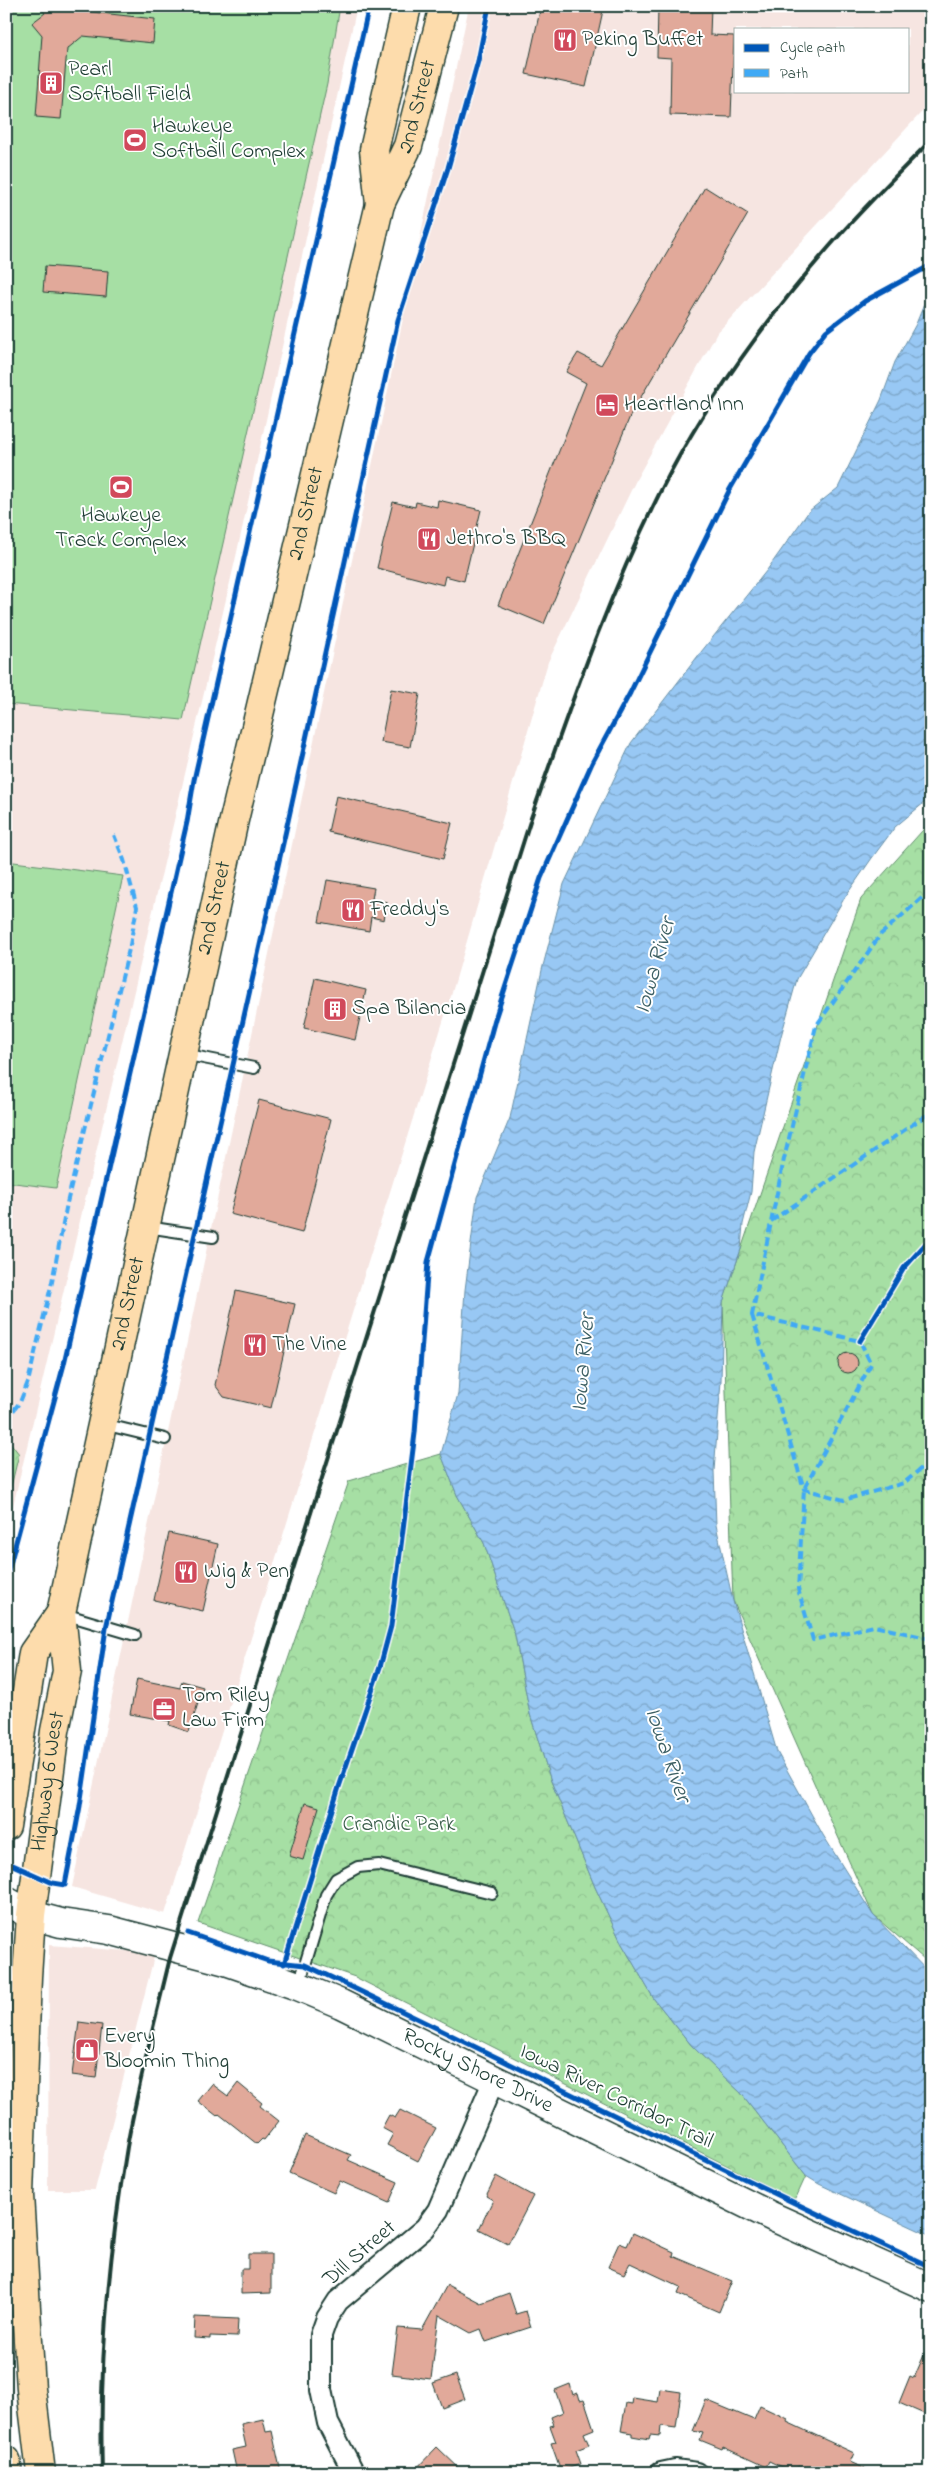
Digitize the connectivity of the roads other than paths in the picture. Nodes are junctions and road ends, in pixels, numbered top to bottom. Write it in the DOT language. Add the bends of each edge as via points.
graph roads {
  1 [pos="407,6"];
  2 [pos="444,6"];
  3 [pos="380,204"];
  4 [pos="182,1054"];
  5 [pos="254,1068"];
  6 [pos="144,1227"];
  7 [pos="213,1237"];
  8 [pos="100,1423"];
  9 [pos="165,1439"];
  10 [pos="61,1613"];
  11 [pos="134,1635"];
  12 [pos="30,1671"];
  13 [pos="6,1712"];
  14 [pos="6,1826"];
  15 [pos="492,1893"];
  16 [pos="6,1901"];
  17 [pos="31,1915"];
  18 [pos="298,1986"];
  19 [pos="494,2080"];
  20 [pos="931,2288"];
  21 [pos="41,2473"];
  22 [pos="354,2473"];
  23 [pos="661,2473"];
  24 [pos="698,2473"];
  1 -- 3 [label="main road, 2nd Street" via="374,150"];
  2 -- 3 [label="main road, 2nd Street" via="408,146"];
  3 -- 4 [label="main road, 2nd Street"];
  4 -- 5 [label="lane"];
  4 -- 6 [label="main road, 2nd Street"];
  6 -- 7 [label="lane"];
  6 -- 8 [label="main road, 2nd Street"];
  8 -- 9 [label="lane"];
  8 -- 10 [label="main road, 2nd Street"];
  10 -- 11 [label="lane"];
  10 -- 12 [label="main road, Highway 6 West" via="33,1654"];
  10 -- 17 [label="main road, Highway 6 West" via="67,1670 54,1731"];
  12 -- 13 [label="main road"];
  12 -- 14 [label="main road, Highway 6 West"];
  15 -- 18 [label="lane" via="380,1866 358,1867 336,1879 326,1895"];
  16 -- 17 [label="street, Rocky Shore Drive"];
  17 -- 18 [label="street, Rocky Shore Drive" via="153,1941 226,1961"];
  17 -- 21 [label="main road, Highway 6 West" via="19,2196 31,2390"];
  18 -- 19 [label="street, Rocky Shore Drive"];
  19 -- 20 [label="street, Rocky Shore Drive" via="773,2217"];
  19 -- 22 [label="street, Dill Street" via="438,2210 425,2228 338,2301 327,2318 321,2335 321,2390 328,2423"];
  23 -- 24 [label="street" via="675,2470"];
}
